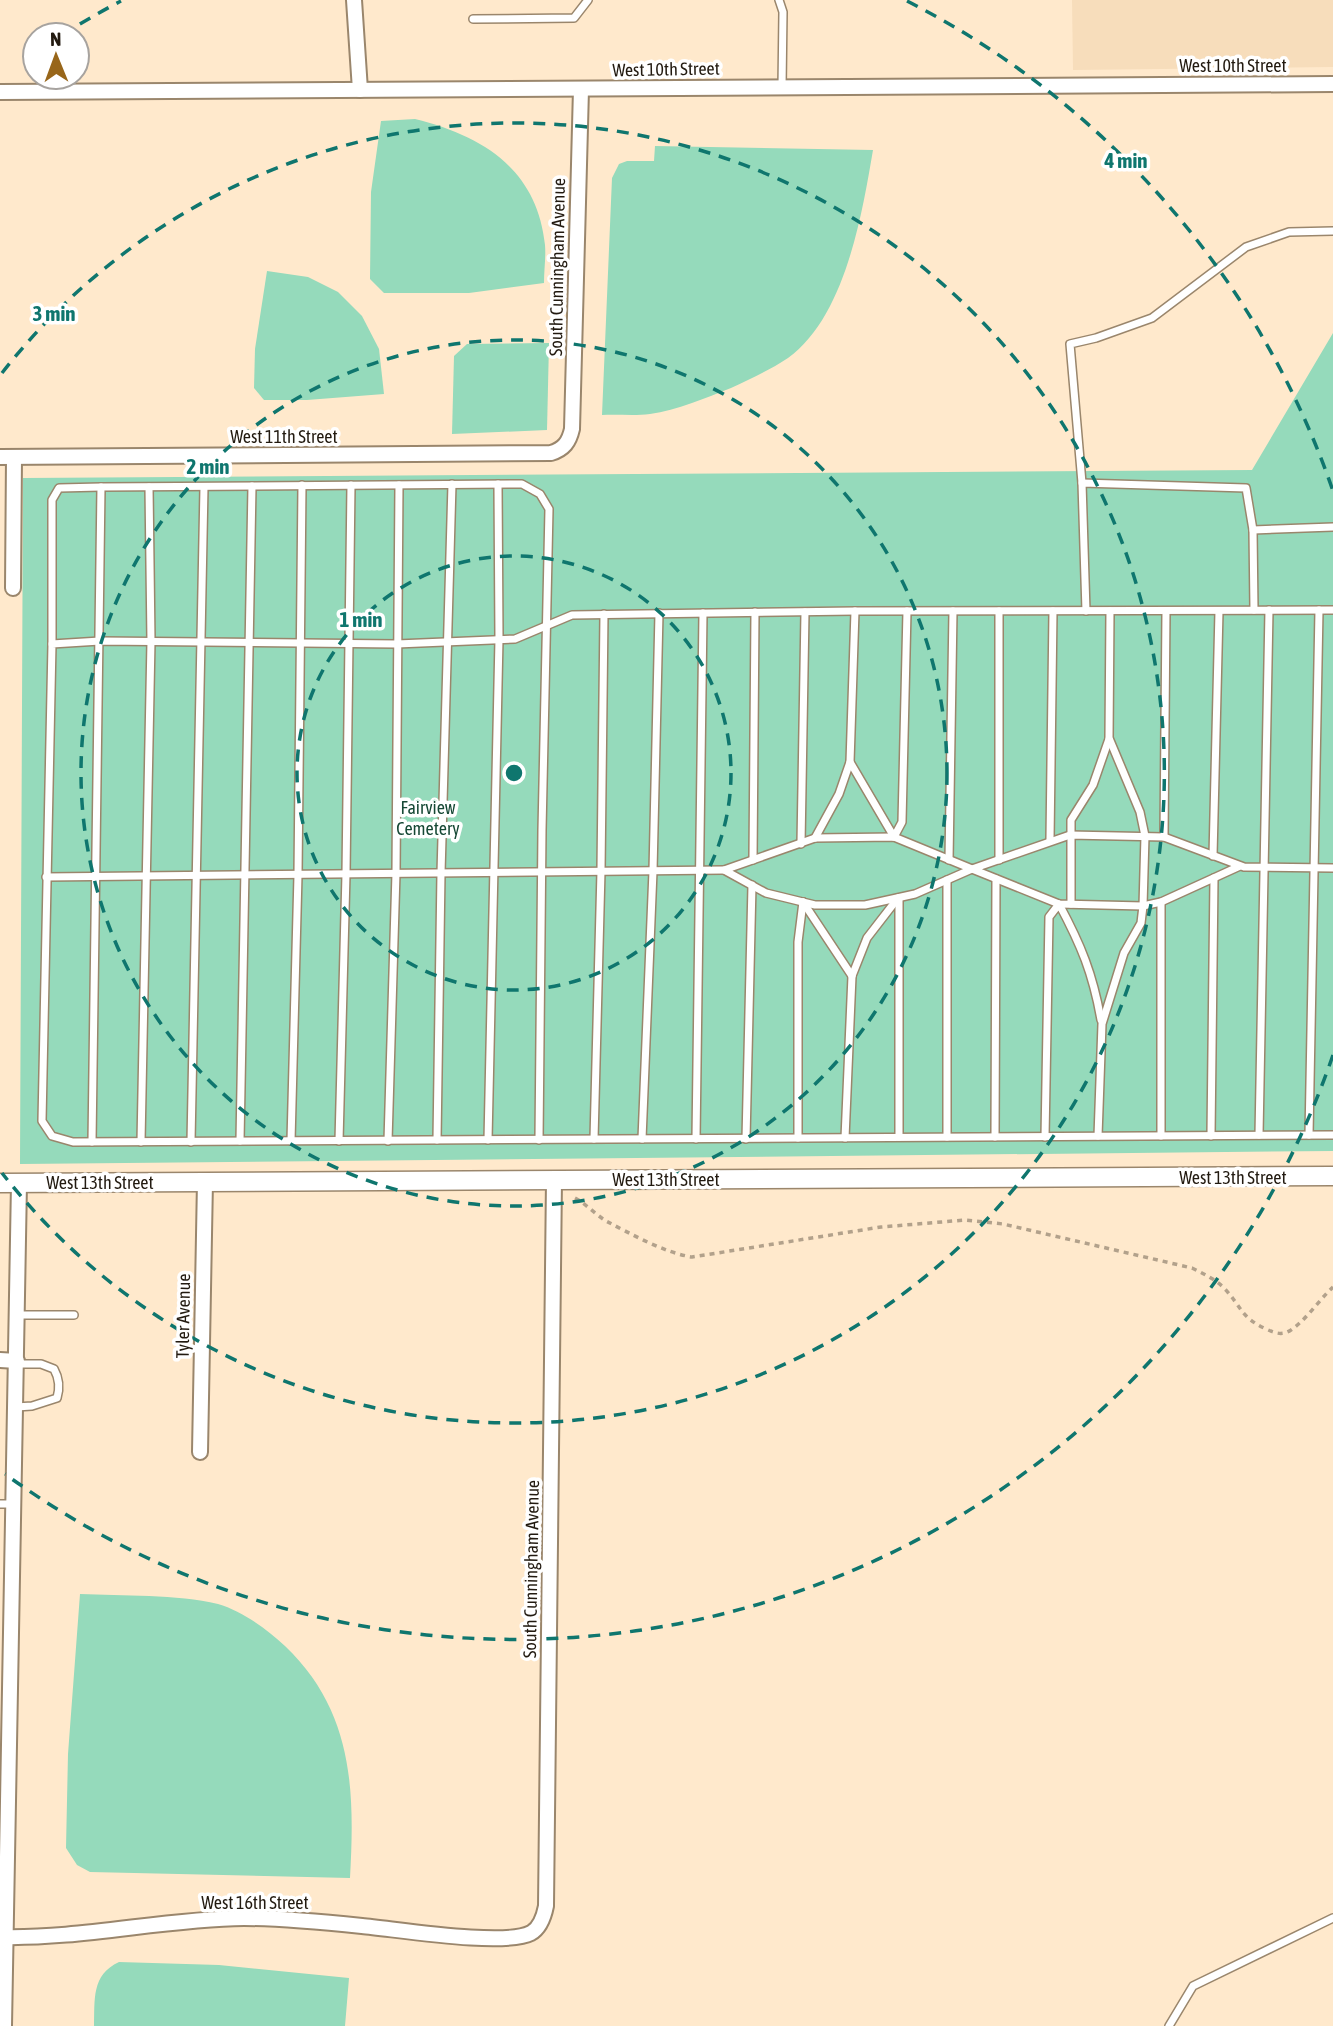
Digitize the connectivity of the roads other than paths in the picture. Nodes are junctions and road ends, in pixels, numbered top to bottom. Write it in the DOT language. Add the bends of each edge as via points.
graph roads {
  1 [pos="354,0"];
  2 [pos="587,0"];
  3 [pos="779,0"];
  4 [pos="473,19"];
  5 [pos="1333,84"];
  6 [pos="782,87"];
  7 [pos="581,89"];
  8 [pos="359,90"];
  9 [pos="0,92"];
  10 [pos="1333,230"];
  11 [pos="565,445"];
  12 [pos="7,457"];
  13 [pos="1082,483"];
  14 [pos="452,484"];
  15 [pos="498,484"];
  16 [pos="302,485"];
  17 [pos="351,485"];
  18 [pos="399,485"];
  19 [pos="204,486"];
  20 [pos="252,486"];
  21 [pos="102,487"];
  22 [pos="149,487"];
  23 [pos="1333,527"];
  24 [pos="1253,530"];
  25 [pos="13,588"];
  26 [pos="1254,610"];
  27 [pos="1269,610"];
  28 [pos="1319,610"];
  29 [pos="1333,610"];
  30 [pos="855,611"];
  31 [pos="906,611"];
  32 [pos="953,611"];
  33 [pos="999,611"];
  34 [pos="1053,611"];
  35 [pos="1086,611"];
  36 [pos="1110,611"];
  37 [pos="1166,611"];
  38 [pos="1219,611"];
  39 [pos="755,612"];
  40 [pos="805,612"];
  41 [pos="704,613"];
  42 [pos="604,614"];
  43 [pos="659,614"];
  44 [pos="546,627"];
  45 [pos="499,639"];
  46 [pos="100,641"];
  47 [pos="151,641"];
  48 [pos="201,642"];
  49 [pos="448,642"];
  50 [pos="249,643"];
  51 [pos="301,643"];
  52 [pos="348,643"];
  53 [pos="52,644"];
  54 [pos="397,644"];
  55 [pos="1109,738"];
  56 [pos="850,762"];
  57 [pos="1070,835"];
  58 [pos="1145,836"];
  59 [pos="894,837"];
  60 [pos="1164,837"];
  61 [pos="815,838"];
  62 [pos="1050,840"];
  63 [pos="801,844"];
  64 [pos="1213,856"];
  65 [pos="752,860"];
  66 [pos="949,860"];
  67 [pos="999,860"];
  68 [pos="1240,866"];
  69 [pos="1266,867"];
  70 [pos="1314,868"];
  71 [pos="1333,868"];
  72 [pos="972,869"];
  73 [pos="701,870"];
  74 [pos="724,870"];
  75 [pos="601,871"];
  76 [pos="653,871"];
  77 [pos="494,872"];
  78 [pos="541,872"];
  79 [pos="396,873"];
  80 [pos="441,873"];
  81 [pos="298,874"];
  82 [pos="346,874"];
  83 [pos="245,875"];
  84 [pos="146,876"];
  85 [pos="196,876"];
  86 [pos="46,877"];
  87 [pos="97,877"];
  88 [pos="1213,878"];
  89 [pos="996,879"];
  90 [pos="947,880"];
  91 [pos="752,885"];
  92 [pos="899,897"];
  93 [pos="803,902"];
  94 [pos="1161,902"];
  95 [pos="1059,904"];
  96 [pos="1071,904"];
  97 [pos="1143,906"];
  98 [pos="852,976"];
  99 [pos="1101,1024"];
  100 [pos="1259,1135"];
  101 [pos="1308,1135"];
  102 [pos="1333,1135"];
  103 [pos="1098,1136"];
  104 [pos="1161,1136"];
  105 [pos="1211,1136"];
  106 [pos="899,1137"];
  107 [pos="947,1137"];
  108 [pos="995,1137"];
  109 [pos="1045,1137"];
  110 [pos="798,1138"];
  111 [pos="845,1138"];
  112 [pos="594,1139"];
  113 [pos="642,1139"];
  114 [pos="696,1139"];
  115 [pos="746,1139"];
  116 [pos="437,1140"];
  117 [pos="488,1140"];
  118 [pos="539,1140"];
  119 [pos="240,1141"];
  120 [pos="291,1141"];
  121 [pos="339,1141"];
  122 [pos="388,1141"];
  123 [pos="92,1142"];
  124 [pos="141,1142"];
  125 [pos="191,1142"];
  126 [pos="1333,1177"];
  127 [pos="205,1181"];
  128 [pos="0,1183"];
  129 [pos="19,1183"];
  130 [pos="554,1184"];
  131 [pos="17,1315"];
  132 [pos="74,1315"];
  133 [pos="0,1360"];
  134 [pos="17,1362"];
  135 [pos="15,1407"];
  136 [pos="200,1452"];
  137 [pos="7,1504"];
  138 [pos="5,1650"];
  139 [pos="1333,1918"];
  140 [pos="3,1937"];
  141 [pos="511,1938"];
  142 [pos="4,2026"];
  143 [pos="1168,2026"];
  1 -- 8 [label="street"];
  2 -- 4 [label="lane" via="574,18 564,20"];
  3 -- 6 [label="lane" via="783,12"];
  5 -- 6 [label="street, West 10th Street"];
  6 -- 7 [label="street, West 10th Street"];
  7 -- 8 [label="street, West 10th Street"];
  7 -- 11 [label="street, South Cunningham Avenue" via="572,429"];
  8 -- 9 [label="street, West 10th Street"];
  10 -- 13 [label="lane" via="1289,232 1246,247 1153,318 1070,344"];
  11 -- 12 [label="street, West 11th Street" via="551,453"];
  12 -- 25 [label="street"];
  13 -- 24 [label="lane" via="1246,488"];
  13 -- 35 [label="lane"];
  14 -- 15 [label="lane"];
  14 -- 18 [label="lane"];
  14 -- 49 [label="lane"];
  15 -- 44 [label="lane" via="522,484 540,494 549,509"];
  15 -- 45 [label="lane"];
  16 -- 17 [label="lane"];
  16 -- 20 [label="lane"];
  16 -- 51 [label="lane"];
  17 -- 18 [label="lane"];
  17 -- 52 [label="lane"];
  18 -- 54 [label="lane"];
  19 -- 20 [label="lane"];
  19 -- 22 [label="lane"];
  19 -- 48 [label="lane"];
  20 -- 50 [label="lane"];
  21 -- 22 [label="lane"];
  21 -- 46 [label="lane"];
  21 -- 53 [label="lane" via="59,488 52,500"];
  22 -- 47 [label="lane"];
  23 -- 24 [label="lane"];
  24 -- 26 [label="lane"];
  26 -- 27 [label="lane"];
  26 -- 38 [label="lane"];
  27 -- 28 [label="lane"];
  27 -- 69 [label="lane"];
  28 -- 29 [label="lane"];
  28 -- 70 [label="lane"];
  30 -- 31 [label="lane"];
  30 -- 40 [label="lane"];
  30 -- 56 [label="lane"];
  31 -- 32 [label="lane"];
  31 -- 59 [label="lane" via="902,822"];
  32 -- 33 [label="lane"];
  32 -- 66 [label="lane"];
  33 -- 34 [label="lane"];
  33 -- 67 [label="lane"];
  34 -- 35 [label="lane"];
  34 -- 62 [label="lane"];
  35 -- 36 [label="lane"];
  36 -- 37 [label="lane"];
  36 -- 55 [label="lane"];
  37 -- 38 [label="lane"];
  37 -- 60 [label="lane"];
  38 -- 64 [label="lane"];
  39 -- 40 [label="lane"];
  39 -- 41 [label="lane"];
  39 -- 65 [label="lane"];
  40 -- 63 [label="lane"];
  41 -- 43 [label="lane"];
  41 -- 73 [label="lane"];
  42 -- 43 [label="lane"];
  42 -- 44 [label="lane" via="572,615"];
  42 -- 75 [label="lane"];
  43 -- 76 [label="lane"];
  44 -- 45 [label="lane" via="515,639"];
  44 -- 78 [label="lane"];
  45 -- 49 [label="lane"];
  45 -- 77 [label="lane"];
  46 -- 47 [label="lane"];
  46 -- 53 [label="lane"];
  46 -- 87 [label="lane"];
  47 -- 48 [label="lane"];
  47 -- 84 [label="lane"];
  48 -- 50 [label="lane"];
  48 -- 85 [label="lane"];
  49 -- 54 [label="lane"];
  49 -- 80 [label="lane"];
  50 -- 51 [label="lane"];
  50 -- 83 [label="lane"];
  51 -- 52 [label="lane"];
  51 -- 81 [label="lane"];
  52 -- 54 [label="lane"];
  52 -- 82 [label="lane"];
  53 -- 86 [label="lane"];
  54 -- 79 [label="lane"];
  55 -- 57 [label="lane" via="1093,785 1071,820"];
  55 -- 58 [label="lane" via="1140,812"];
  56 -- 59 [label="lane"];
  56 -- 61 [label="lane"];
  57 -- 58 [label="lane"];
  57 -- 62 [label="lane"];
  57 -- 96 [label="lane"];
  58 -- 60 [label="lane"];
  58 -- 97 [label="lane"];
  59 -- 61 [label="lane"];
  59 -- 66 [label="lane"];
  60 -- 64 [label="lane"];
  61 -- 63 [label="lane"];
  62 -- 67 [label="lane"];
  63 -- 65 [label="lane"];
  64 -- 68 [label="lane"];
  65 -- 74 [label="lane"];
  66 -- 72 [label="lane"];
  67 -- 72 [label="lane"];
  68 -- 69 [label="lane"];
  68 -- 88 [label="lane"];
  69 -- 70 [label="lane"];
  69 -- 100 [label="lane"];
  70 -- 71 [label="lane"];
  70 -- 101 [label="lane"];
  72 -- 89 [label="lane"];
  72 -- 90 [label="lane"];
  73 -- 74 [label="lane"];
  73 -- 76 [label="lane"];
  73 -- 114 [label="lane"];
  74 -- 91 [label="lane"];
  75 -- 76 [label="lane"];
  75 -- 78 [label="lane"];
  75 -- 112 [label="lane"];
  76 -- 113 [label="lane"];
  77 -- 78 [label="lane"];
  77 -- 80 [label="lane"];
  77 -- 117 [label="lane"];
  78 -- 118 [label="lane"];
  79 -- 80 [label="lane"];
  79 -- 82 [label="lane"];
  79 -- 122 [label="lane"];
  80 -- 116 [label="lane"];
  81 -- 82 [label="lane"];
  81 -- 83 [label="lane"];
  81 -- 120 [label="lane"];
  82 -- 121 [label="lane"];
  83 -- 85 [label="lane"];
  83 -- 119 [label="lane"];
  84 -- 85 [label="lane"];
  84 -- 87 [label="lane"];
  84 -- 124 [label="lane"];
  85 -- 125 [label="lane"];
  86 -- 87 [label="lane"];
  86 -- 123 [label="lane" via="42,1121 52,1136"];
  87 -- 123 [label="lane"];
  88 -- 94 [label="lane"];
  88 -- 105 [label="lane"];
  89 -- 95 [label="lane"];
  89 -- 108 [label="lane"];
  90 -- 92 [label="lane"];
  90 -- 107 [label="lane"];
  91 -- 93 [label="lane"];
  91 -- 115 [label="lane"];
  92 -- 93 [label="lane" via="865,905"];
  92 -- 98 [label="lane" via="867,938"];
  92 -- 106 [label="lane"];
  93 -- 98 [label="lane"];
  93 -- 110 [label="lane" via="798,942"];
  94 -- 97 [label="lane"];
  94 -- 104 [label="lane"];
  95 -- 96 [label="lane"];
  95 -- 99 [label="lane" via="1081,945"];
  95 -- 109 [label="lane" via="1049,917"];
  96 -- 97 [label="lane"];
  97 -- 99 [label="lane" via="1141,923 1124,953"];
  98 -- 111 [label="lane"];
  99 -- 103 [label="lane"];
  100 -- 101 [label="lane"];
  100 -- 105 [label="lane"];
  101 -- 102 [label="lane"];
  103 -- 104 [label="lane"];
  103 -- 109 [label="lane"];
  104 -- 105 [label="lane"];
  106 -- 107 [label="lane"];
  106 -- 111 [label="lane"];
  107 -- 108 [label="lane"];
  108 -- 109 [label="lane"];
  110 -- 111 [label="lane"];
  110 -- 115 [label="lane"];
  112 -- 113 [label="lane"];
  112 -- 118 [label="lane"];
  113 -- 114 [label="lane"];
  114 -- 115 [label="lane"];
  116 -- 117 [label="lane"];
  116 -- 122 [label="lane"];
  117 -- 118 [label="lane"];
  119 -- 120 [label="lane"];
  119 -- 125 [label="lane"];
  120 -- 121 [label="lane"];
  121 -- 122 [label="lane"];
  123 -- 124 [label="lane"];
  124 -- 125 [label="lane"];
  126 -- 130 [label="street, West 13th Street"];
  127 -- 129 [label="street, West 13th Street"];
  127 -- 130 [label="street, West 13th Street"];
  127 -- 136 [label="street, Tyler Avenue"];
  128 -- 129 [label="street, West 13th Street"];
  129 -- 131 [label="street"];
  130 -- 141 [label="street, South Cunningham Avenue" via="547,1906 534,1932"];
  131 -- 132 [label="lane"];
  131 -- 134 [label="street"];
  133 -- 134 [label="street"];
  134 -- 135 [label="street"];
  134 -- 135 [label="lane" via="54,1369 59,1391 57,1398"];
  135 -- 137 [label="street"];
  137 -- 138 [label="street"];
  138 -- 140 [label="street"];
  139 -- 143 [label="lane" via="1193,1986"];
  140 -- 141 [label="street, West 16th Street" via="243,1918"];
  140 -- 142 [label="street"];
}
